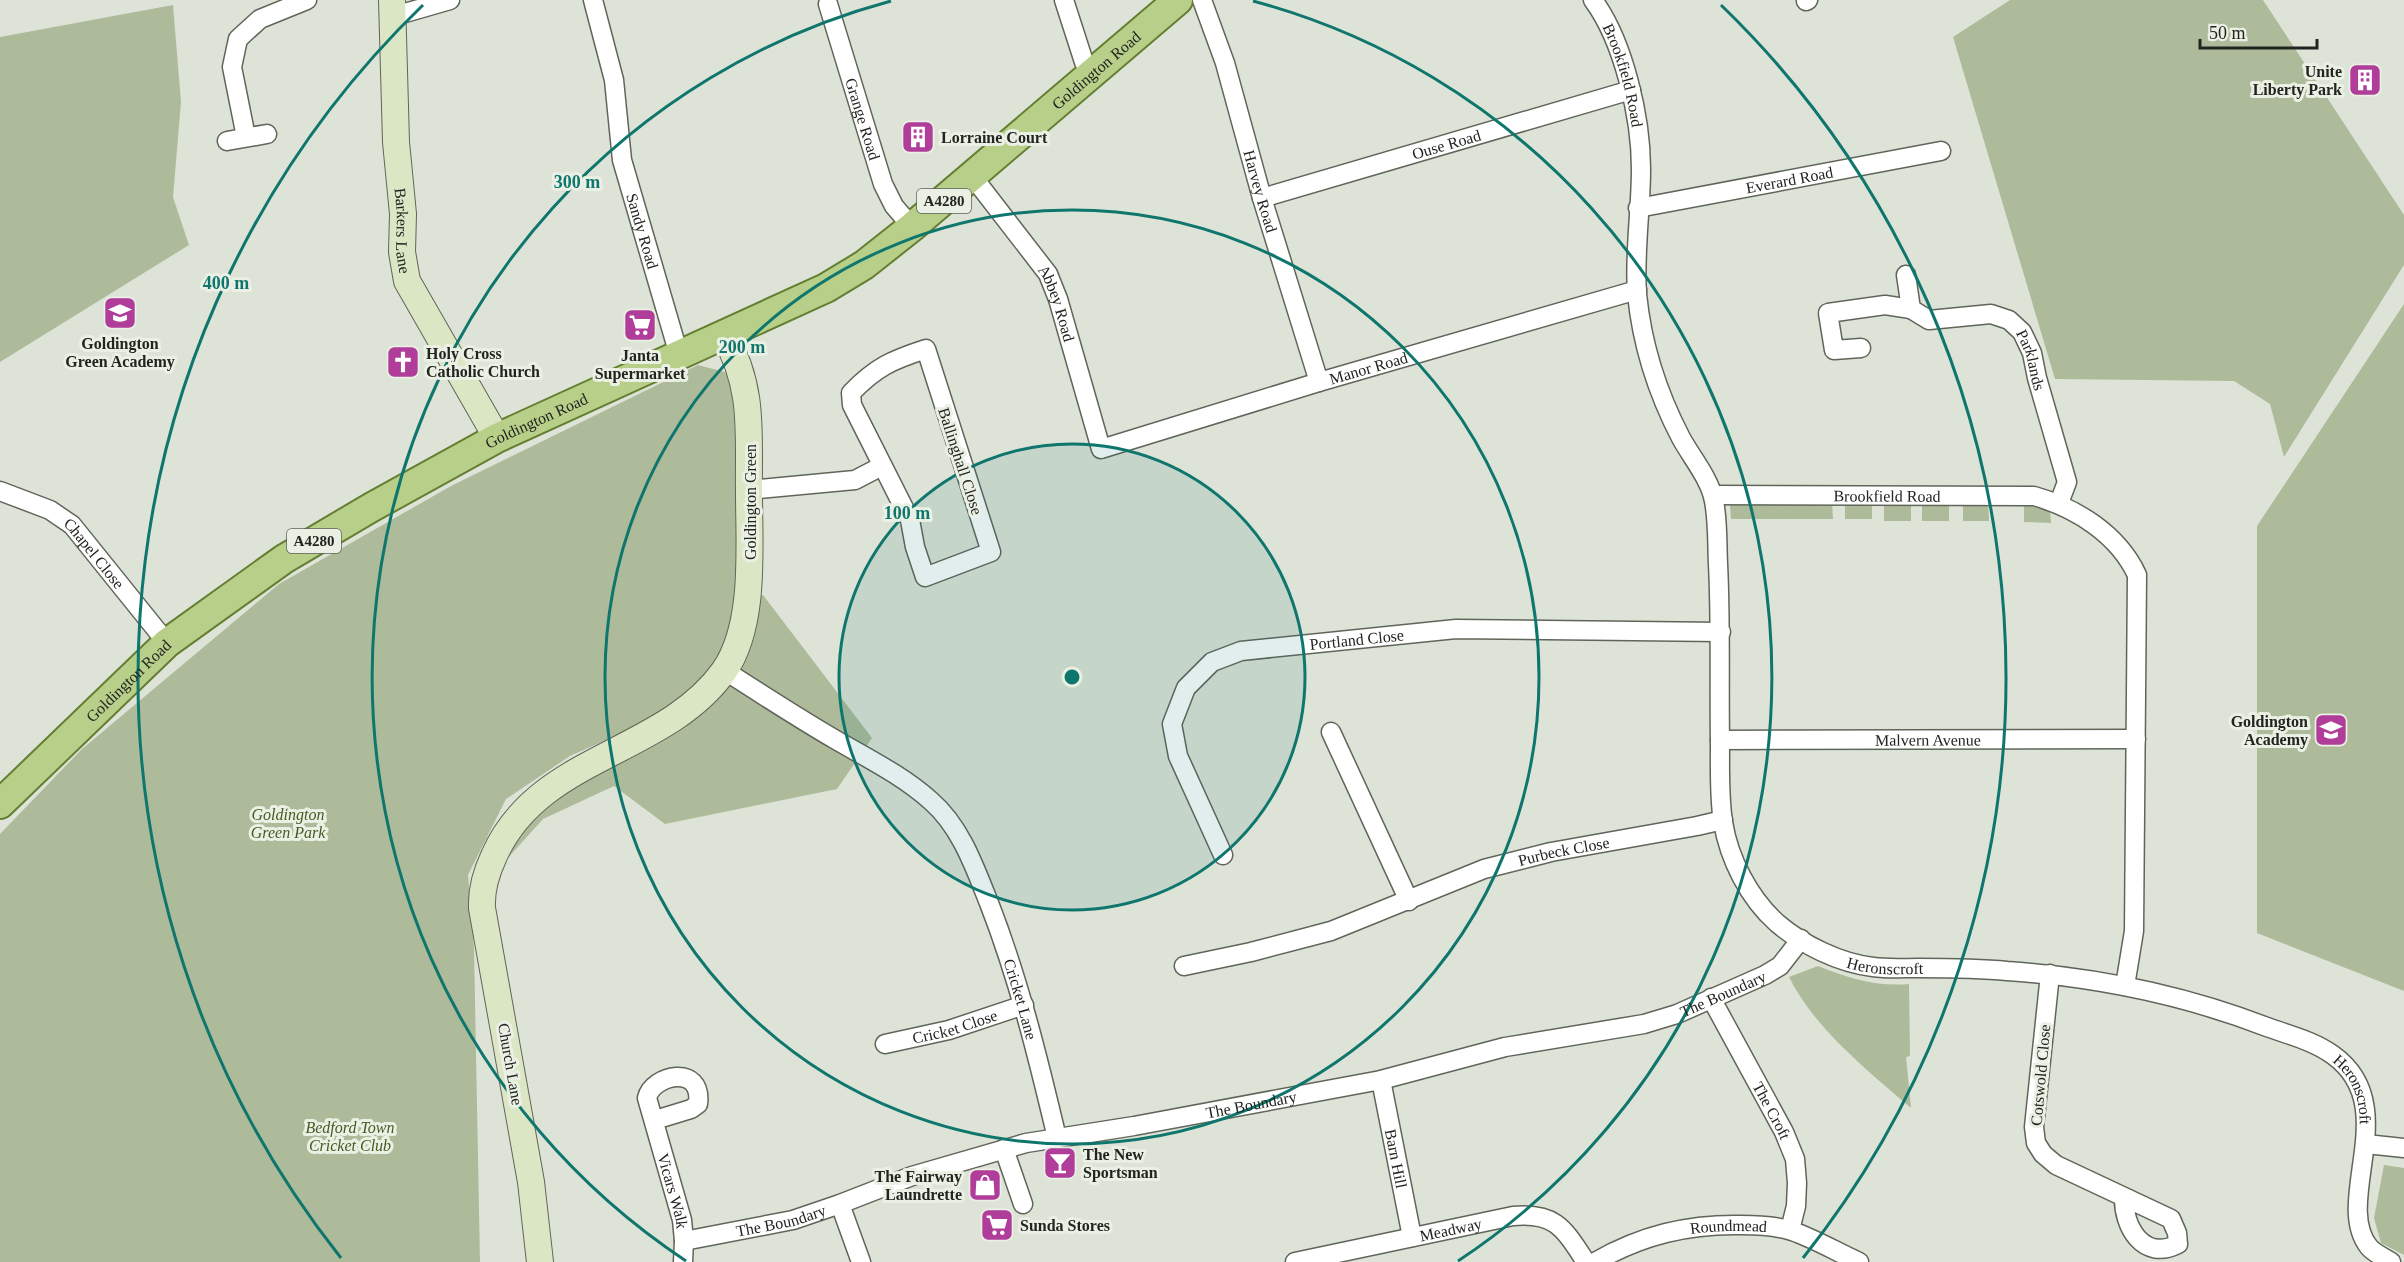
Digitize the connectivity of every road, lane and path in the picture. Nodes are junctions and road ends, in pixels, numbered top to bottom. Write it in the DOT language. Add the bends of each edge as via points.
graph roads {
  1 [pos="307,0"];
  2 [pos="450,0"];
  3 [pos="592,0"];
  4 [pos="1064,0"];
  5 [pos="1178,0"];
  6 [pos="1202,0"];
  7 [pos="1593,0"];
  8 [pos="828,4"];
  9 [pos="392,9"];
  10 [pos="1093,74"];
  11 [pos="1631,90"];
  12 [pos="267,134"];
  13 [pos="246,137"];
  14 [pos="227,141"];
  15 [pos="1941,151"];
  16 [pos="973,177"];
  17 [pos="1262,198"];
  18 [pos="1638,208"];
  19 [pos="912,227"];
  20 [pos="1906,275"];
  21 [pos="1637,290"];
  22 [pos="1911,309"];
  23 [pos="724,334"];
  24 [pos="1862,348"];
  25 [pos="679,356"];
  26 [pos="1319,382"];
  27 [pos="497,438"];
  28 [pos="1101,448"];
  29 [pos="882,466"];
  30 [pos="749,490"];
  31 [pos="0,491"];
  32 [pos="1713,495"];
  33 [pos="2059,503"];
  34 [pos="1721,632"];
  35 [pos="167,643"];
  36 [pos="724,670"];
  37 [pos="1331,732"];
  38 [pos="1720,740"];
  39 [pos="2136,740"];
  40 [pos="0,804"];
  41 [pos="1723,820"];
  42 [pos="1223,855"];
  43 [pos="488,868"];
  44 [pos="1409,901"];
  45 [pos="1801,939"];
  46 [pos="1184,966"];
  47 [pos="2050,974"];
  48 [pos="2125,986"];
  49 [pos="1711,998"];
  50 [pos="1024,1005"];
  51 [pos="885,1044"];
  52 [pos="1380,1080"];
  53 [pos="655,1120"];
  54 [pos="1057,1138"];
  55 [pos="2366,1144"];
  56 [pos="2404,1148"];
  57 [pos="1004,1149"];
  58 [pos="2124,1197"];
  59 [pos="840,1204"];
  60 [pos="1023,1204"];
  61 [pos="1790,1230"];
  62 [pos="1412,1237"];
  63 [pos="684,1241"];
  64 [pos="540,1262"];
  65 [pos="683,1262"];
  66 [pos="861,1262"];
  67 [pos="1295,1262"];
  68 [pos="1586,1262"];
  69 [pos="1595,1262"];
  70 [pos="1859,1262"];
  71 [pos="2391,1262"];
  1 -- 13 [label="street" via="260,19 238,39 232,68"];
  2 -- 9 [label="street"];
  3 -- 25 [label="street, Sandy Road" via="614,80 622,160"];
  4 -- 10 [label="street" via="1084,62"];
  5 -- 10 [label="main road, Goldington Road / A4280"];
  6 -- 17 [label="street, Harvey Road" via="1225,63"];
  7 -- 11 [label="street, Brookfield Road" via="1619,52"];
  8 -- 19 [label="street, Grange Road" via="882,184"];
  9 -- 27 [label="street, Barkers Lane" via="402,252 407,281"];
  10 -- 16 [label="main road, Goldington Road / A4280"];
  11 -- 17 [label="street, Ouse Road"];
  11 -- 18 [label="street, Brookfield Road" via="1640,130"];
  12 -- 13 [label="street"];
  13 -- 14 [label="street"];
  15 -- 18 [label="street, Everard Road"];
  16 -- 19 [label="main road, Goldington Road / A4280"];
  16 -- 28 [label="street, Abbey Road" via="1048,274"];
  17 -- 26 [label="street, Harvey Road"];
  18 -- 21 [label="street, Brookfield Road"];
  19 -- 23 [label="main road, Goldington Road / A4280" via="864,265 826,288"];
  20 -- 22 [label="street"];
  21 -- 26 [label="street, Manor Road"];
  21 -- 32 [label="street, Brookfield Road" via="1642,332 1663,402"];
  22 -- 24 [label="street, Parklands" via="1885,305 1828,313 1834,350"];
  22 -- 33 [label="street, Parklands" via="1929,320 1991,314 2009,320 2022,332 2032,353 2067,482"];
  23 -- 25 [label="main road, Goldington Road / A4280"];
  23 -- 30 [label="street, Goldington Green" via="747,391"];
  25 -- 27 [label="main road, Goldington Road / A4280"];
  26 -- 28 [label="street, Manor Road"];
  27 -- 35 [label="main road, Goldington Road / A4280" via="284,559"];
  29 -- 29 [label="street, Ballinghall Close" via="852,405 851,393 871,373 897,358 926,349 991,552 925,577 910,520"];
  29 -- 30 [label="street" via="855,480"];
  30 -- 36 [label="street, Goldington Green" via="748,605"];
  31 -- 35 [label="street, Chapel Close" via="50,510 72,525"];
  32 -- 33 [label="street, Brookfield Road" via="2034,496"];
  32 -- 34 [label="street, Heronscroft"];
  33 -- 39 [label="street, Brookfield Road" via="2115,542 2129,557 2137,575"];
  34 -- 38 [label="street, Heronscroft"];
  34 -- 42 [label="street, Portland Close" via="1456,628 1241,651 1212,662 1186,688 1172,724 1178,756"];
  35 -- 40 [label="main road, Goldington Road / A4280"];
  36 -- 43 [label="street, Goldington Green" via="699,699 669,720 560,780 527,806 502,837"];
  36 -- 50 [label="street, Cricket Lane" via="908,782 934,803 973,863"];
  37 -- 44 [label="street"];
  38 -- 39 [label="street, Malvern Avenue"];
  38 -- 41 [label="street, Heronscroft"];
  39 -- 48 [label="street, Brookfield Road" via="2134,931"];
  41 -- 44 [label="street, Purbeck Close" via="1551,852 1484,869"];
  41 -- 45 [label="street, Heronscroft" via="1728,846 1756,900"];
  43 -- 64 [label="street, Church Lane" via="481,892 482,908 525,1149"];
  44 -- 46 [label="street, Purbeck Close" via="1331,931"];
  45 -- 47 [label="street, Heronscroft" via="1844,960 1874,968 1971,968"];
  45 -- 49 [label="street, The Boundary" via="1780,966"];
  47 -- 48 [label="street, Heronscroft"];
  47 -- 58 [label="street, Cotswold Close" via="2034,1127 2036,1143 2056,1164"];
  48 -- 55 [label="street, Heronscroft" via="2222,1010 2335,1056 2353,1075 2362,1096"];
  49 -- 52 [label="street, The Boundary" via="1644,1024 1505,1047"];
  49 -- 61 [label="street, The Croft" via="1795,1159 1796,1206"];
  50 -- 51 [label="street, Cricket Close" via="949,1030"];
  50 -- 54 [label="street, Cricket Lane"];
  52 -- 54 [label="street, The Boundary"];
  52 -- 62 [label="street, Barn Hill"];
  53 -- 63 [label="street, Vicars Walk"];
  54 -- 57 [label="street, The Boundary"];
  55 -- 56 [label="street, Heronscroft"];
  55 -- 71 [label="street, Heronscroft" via="2358,1213 2361,1232 2370,1249"];
  57 -- 59 [label="street, The Boundary" via="912,1176"];
  57 -- 60 [label="street"];
  59 -- 63 [label="street, The Boundary" via="793,1220"];
  59 -- 66 [label="street"];
  61 -- 69 [label="street, Roundmead" via="1757,1225 1677,1229 1638,1240"];
  61 -- 70 [label="street, Roundmead"];
  62 -- 67 [label="street, Meadway"];
  62 -- 68 [label="street, Meadway" via="1513,1216 1545,1216 1557,1224"];
  63 -- 65 [label="street, Vicars Walk"];
}
